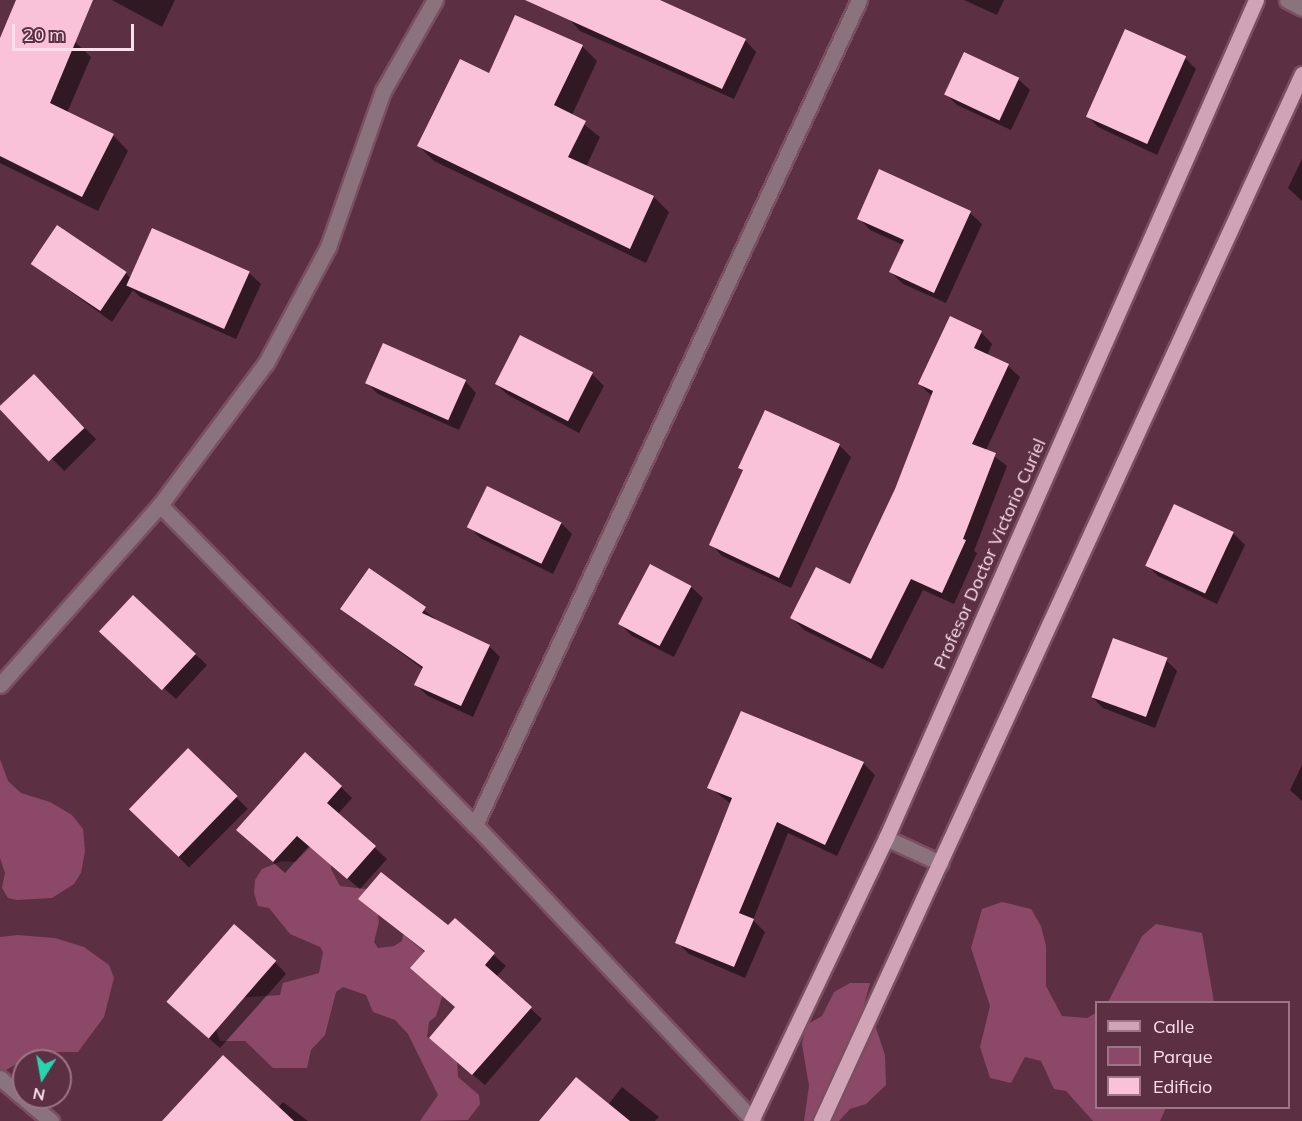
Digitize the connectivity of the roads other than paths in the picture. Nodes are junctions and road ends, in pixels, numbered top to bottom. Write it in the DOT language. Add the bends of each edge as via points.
graph roads {
  1 [pos="435,0"];
  2 [pos="859,0"];
  3 [pos="1256,0"];
  4 [pos="1287,0"];
  5 [pos="1302,8"];
  6 [pos="1302,74"];
  7 [pos="160,505"];
  8 [pos="0,685"];
  9 [pos="475,825"];
  10 [pos="886,838"];
  11 [pos="940,863"];
  12 [pos="0,1078"];
  13 [pos="752,1120"];
  14 [pos="51,1121"];
  15 [pos="821,1121"];
  1 -- 7 [label="street" via="382,91 328,247 266,363"];
  2 -- 9 [label="street"];
  3 -- 10 [label="main road, Profesor Doctor Victorio Curiel"];
  4 -- 5 [label="street"];
  6 -- 11 [label="main road"];
  7 -- 8 [label="street"];
  7 -- 9 [label="street"];
  9 -- 13 [label="street"];
  10 -- 11 [label="street"];
  10 -- 13 [label="main road, Profesor Doctor Victorio Curiel"];
  11 -- 15 [label="main road"];
  12 -- 14 [label="street"];
}
